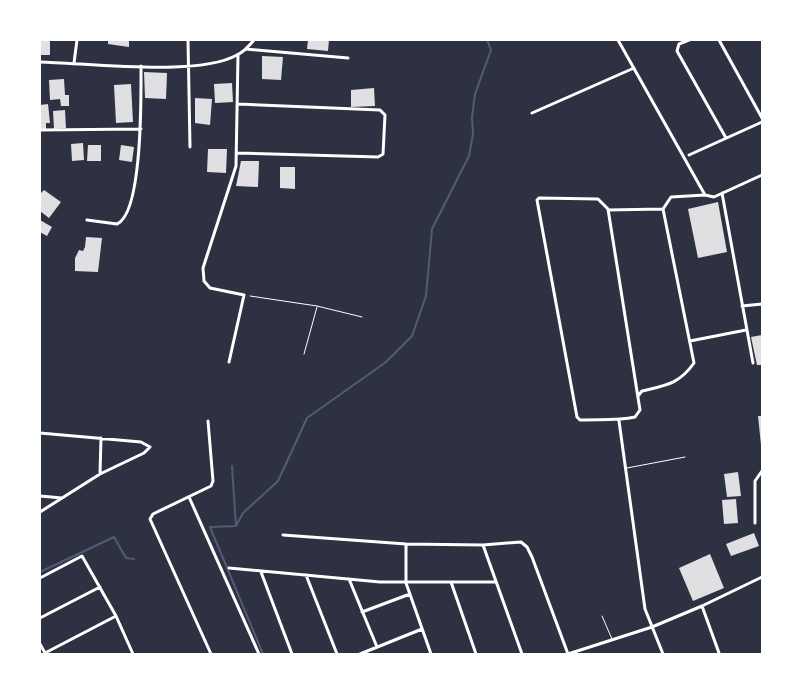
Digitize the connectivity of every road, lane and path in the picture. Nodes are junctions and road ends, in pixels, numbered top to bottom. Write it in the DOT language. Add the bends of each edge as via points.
graph roads {
  1 [pos="77,40"];
  2 [pos="188,40"];
  3 [pos="254,40"];
  4 [pos="618,40"];
  5 [pos="689,40"];
  6 [pos="719,40"];
  7 [pos="246,49"];
  8 [pos="238,55"];
  9 [pos="348,58"];
  10 [pos="40,62"];
  11 [pos="74,63"];
  12 [pos="141,66"];
  13 [pos="190,67"];
  14 [pos="634,68"];
  15 [pos="238,104"];
  16 [pos="532,113"];
  17 [pos="762,118"];
  18 [pos="762,122"];
  19 [pos="141,129"];
  20 [pos="40,130"];
  21 [pos="726,138"];
  22 [pos="190,147"];
  23 [pos="237,153"];
  24 [pos="689,155"];
  25 [pos="762,175"];
  26 [pos="722,193"];
  27 [pos="705,195"];
  28 [pos="608,209"];
  29 [pos="663,209"];
  30 [pos="87,220"];
  31 [pos="244,295"];
  32 [pos="762,304"];
  33 [pos="317,306"];
  34 [pos="742,306"];
  35 [pos="362,317"];
  36 [pos="746,330"];
  37 [pos="690,342"];
  38 [pos="304,354"];
  39 [pos="229,362"];
  40 [pos="752,363"];
  41 [pos="638,397"];
  42 [pos="208,421"];
  43 [pos="619,421"];
  44 [pos="40,433"];
  45 [pos="101,438"];
  46 [pos="685,457"];
  47 [pos="626,468"];
  48 [pos="762,471"];
  49 [pos="100,474"];
  50 [pos="40,496"];
  51 [pos="189,497"];
  52 [pos="64,498"];
  53 [pos="40,512"];
  54 [pos="755,523"];
  55 [pos="283,535"];
  56 [pos="406,544"];
  57 [pos="483,546"];
  58 [pos="229,568"];
  59 [pos="261,572"];
  60 [pos="306,575"];
  61 [pos="40,578"];
  62 [pos="762,578"];
  63 [pos="349,579"];
  64 [pos="450,582"];
  65 [pos="495,582"];
  66 [pos="406,583"];
  67 [pos="100,587"];
  68 [pos="410,594"];
  69 [pos="702,606"];
  70 [pos="362,612"];
  71 [pos="116,616"];
  72 [pos="602,616"];
  73 [pos="40,618"];
  74 [pos="652,627"];
  75 [pos="422,629"];
  76 [pos="612,640"];
  77 [pos="40,644"];
  78 [pos="377,647"];
  79 [pos="719,653"];
  80 [pos="133,654"];
  81 [pos="211,654"];
  82 [pos="259,654"];
  83 [pos="292,654"];
  84 [pos="336,654"];
  85 [pos="360,654"];
  86 [pos="431,654"];
  87 [pos="476,654"];
  88 [pos="522,654"];
  89 [pos="568,654"];
  90 [pos="663,654"];
  1 -- 11 [label="street"];
  2 -- 13 [label="street"];
  3 -- 7 [label="street"];
  4 -- 14 [label="street"];
  5 -- 21 [label="street" via="679,44 676,51"];
  6 -- 17 [label="street"];
  7 -- 8 [label="street"];
  7 -- 9 [label="street"];
  8 -- 13 [label="street"];
  8 -- 15 [label="street"];
  10 -- 11 [label="street"];
  11 -- 12 [label="street"];
  12 -- 13 [label="street"];
  12 -- 19 [label="street"];
  13 -- 22 [label="street"];
  14 -- 16 [label="street"];
  14 -- 27 [label="street"];
  15 -- 23 [label="street"];
  15 -- 23 [label="street" via="380,110 385,115 383,154 378,158"];
  18 -- 21 [label="street"];
  19 -- 20 [label="street"];
  19 -- 30 [label="street" via="136,179 123,221 115,224"];
  21 -- 24 [label="street"];
  23 -- 31 [label="street" via="233,180 202,275 210,288"];
  25 -- 26 [label="street"];
  26 -- 27 [label="street" via="709,198"];
  26 -- 34 [label="street"];
  27 -- 29 [label="street" via="672,197"];
  28 -- 29 [label="street"];
  28 -- 41 [label="street"];
  28 -- 43 [label="street" via="598,199 542,197 537,200 577,417 580,420"];
  29 -- 37 [label="street"];
  31 -- 33 [label="path"];
  31 -- 39 [label="street"];
  32 -- 34 [label="street"];
  33 -- 35 [label="path"];
  33 -- 38 [label="path"];
  34 -- 36 [label="street"];
  36 -- 37 [label="street"];
  36 -- 40 [label="street"];
  37 -- 41 [label="street" via="694,363 686,375 671,385 642,391"];
  41 -- 43 [label="street" via="638,415"];
  42 -- 51 [label="street" via="213,481 208,489"];
  43 -- 47 [label="street"];
  44 -- 45 [label="street"];
  45 -- 49 [label="street"];
  45 -- 49 [label="street" via="149,444 149,449"];
  46 -- 47 [label="lane"];
  47 -- 74 [label="street" via="645,609"];
  48 -- 54 [label="street" via="755,481"];
  49 -- 52 [label="street"];
  50 -- 52 [label="street"];
  51 -- 81 [label="street" via="153,514 150,519"];
  51 -- 82 [label="street"];
  52 -- 53 [label="street"];
  55 -- 56 [label="street"];
  56 -- 57 [label="street"];
  56 -- 66 [label="street"];
  57 -- 65 [label="street"];
  57 -- 89 [label="street" via="518,542 527,547"];
  58 -- 59 [label="street"];
  59 -- 60 [label="street"];
  59 -- 83 [label="street"];
  60 -- 63 [label="street"];
  60 -- 84 [label="street"];
  61 -- 67 [label="street" via="82,556"];
  62 -- 69 [label="street"];
  63 -- 66 [label="street"];
  63 -- 70 [label="street"];
  64 -- 65 [label="street"];
  64 -- 66 [label="street"];
  64 -- 87 [label="street"];
  65 -- 88 [label="street"];
  66 -- 68 [label="street"];
  67 -- 71 [label="street"];
  67 -- 73 [label="street"];
  68 -- 70 [label="street"];
  68 -- 75 [label="street"];
  69 -- 74 [label="street"];
  69 -- 79 [label="street"];
  70 -- 78 [label="street"];
  71 -- 77 [label="street" via="45,654"];
  71 -- 80 [label="street"];
  72 -- 76 [label="lane"];
  74 -- 76 [label="street"];
  74 -- 90 [label="street"];
  75 -- 78 [label="street"];
  75 -- 86 [label="street"];
  76 -- 89 [label="street"];
  78 -- 85 [label="street"];
}
